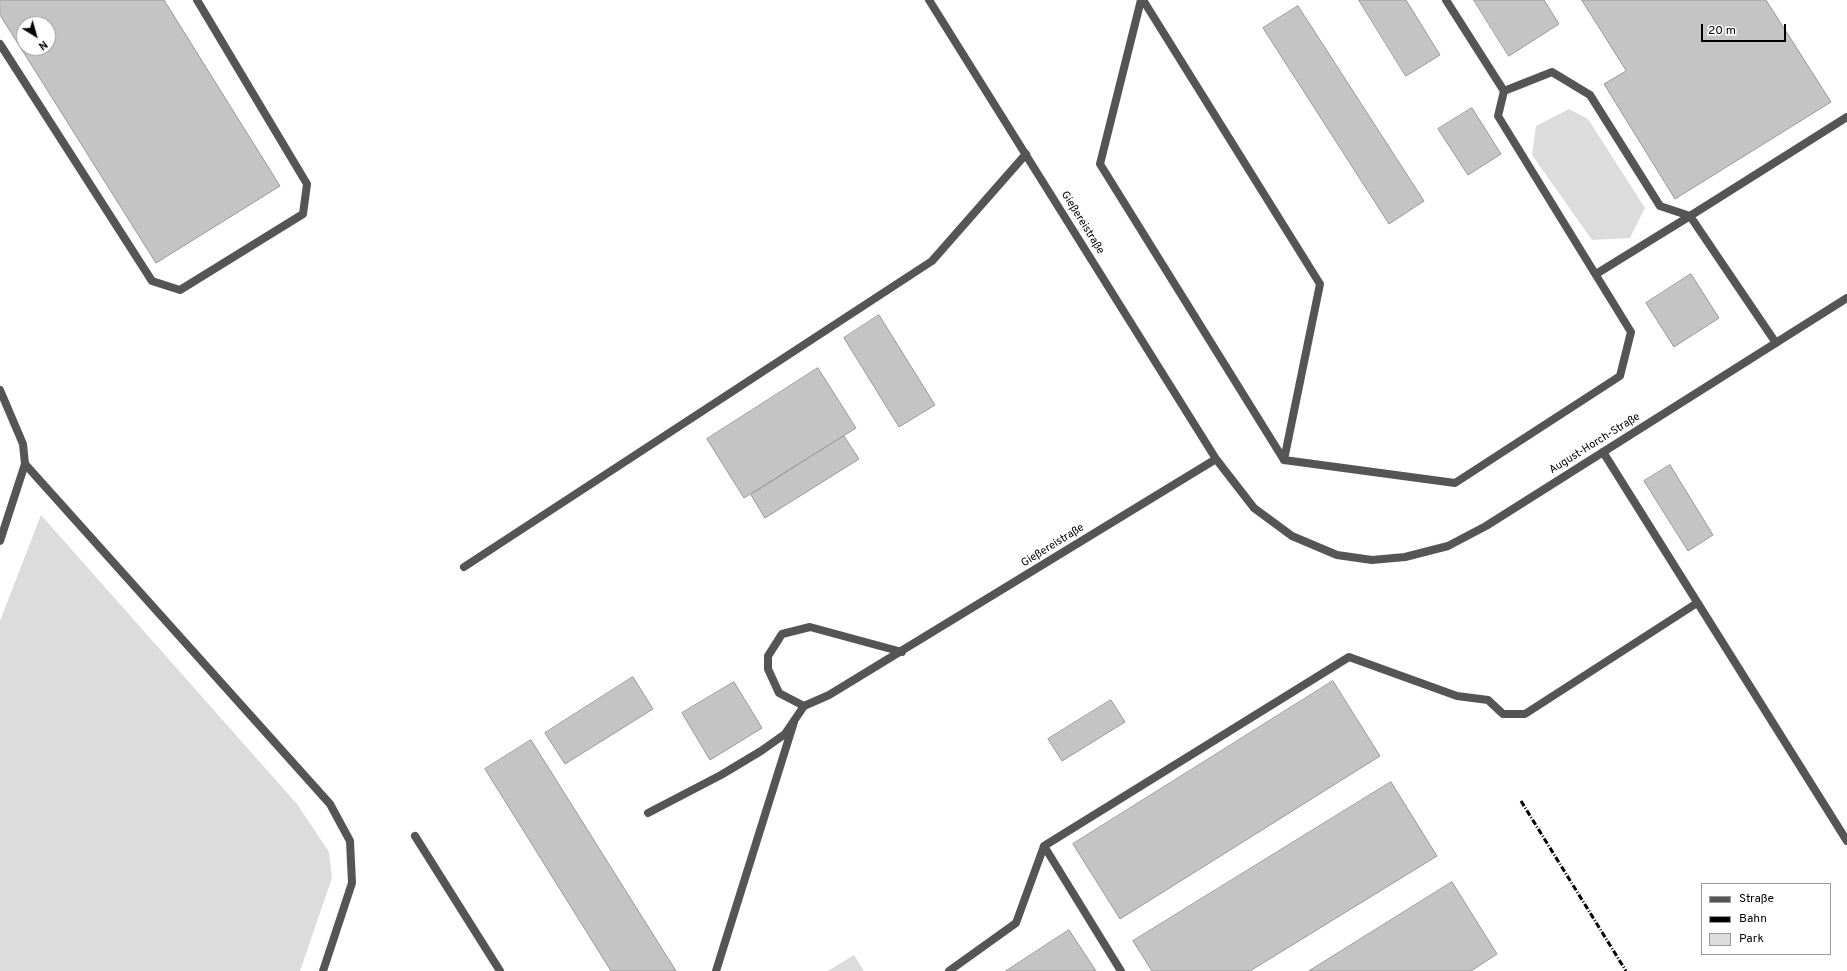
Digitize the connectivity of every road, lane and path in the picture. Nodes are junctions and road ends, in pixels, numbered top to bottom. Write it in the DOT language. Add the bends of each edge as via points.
graph roads {
  1 [pos="198,0"];
  2 [pos="929,0"];
  3 [pos="1142,0"];
  4 [pos="1446,0"];
  5 [pos="0,44"];
  6 [pos="1504,91"];
  7 [pos="1847,117"];
  8 [pos="1026,154"];
  9 [pos="1690,216"];
  10 [pos="1596,274"];
  11 [pos="1847,298"];
  12 [pos="1776,343"];
  13 [pos="0,390"];
  14 [pos="1603,452"];
  15 [pos="1216,459"];
  16 [pos="1284,460"];
  17 [pos="25,464"];
  18 [pos="0,541"];
  19 [pos="1337,555"];
  20 [pos="464,567"];
  21 [pos="1697,603"];
  22 [pos="902,652"];
  23 [pos="804,706"];
  24 [pos="794,722"];
  25 [pos="648,813"];
  26 [pos="415,836"];
  27 [pos="1847,841"];
  28 [pos="1044,846"];
  29 [pos="323,971"];
  30 [pos="500,971"];
  31 [pos="716,971"];
  32 [pos="949,971"];
  33 [pos="1121,971"];
  1 -- 5 [label="street" via="307,184 303,214 180,290 152,281"];
  2 -- 8 [label="street, Gießereistraße"];
  3 -- 16 [label="street" via="1320,284"];
  3 -- 16 [label="street" via="1100,164"];
  4 -- 6 [label="street"];
  6 -- 9 [label="street" via="1552,72 1590,95 1660,206"];
  6 -- 10 [label="street" via="1498,116"];
  7 -- 9 [label="street"];
  8 -- 15 [label="street, Gießereistraße"];
  8 -- 20 [label="street" via="932,261"];
  9 -- 10 [label="street"];
  9 -- 12 [label="street"];
  10 -- 16 [label="street" via="1632,332 1620,376 1455,483"];
  11 -- 12 [label="street, August-Horch-Straße"];
  12 -- 14 [label="street, August-Horch-Straße"];
  13 -- 17 [label="street" via="23,444"];
  14 -- 19 [label="street, August-Horch-Straße" via="1486,526 1448,546 1405,557 1372,560"];
  14 -- 21 [label="street"];
  15 -- 19 [label="street, Gießereistraße" via="1254,508 1292,536"];
  15 -- 22 [label="street, Gießereistraße"];
  17 -- 18 [label="street"];
  17 -- 29 [label="street" via="330,804 350,841 352,883"];
  21 -- 27 [label="street"];
  21 -- 28 [label="street" via="1525,714 1503,714 1488,700 1456,696 1349,657"];
  22 -- 23 [label="street, Gießereistraße" via="829,695"];
  22 -- 23 [label="street" via="810,627 782,634 768,656 768,669 778,693"];
  23 -- 24 [label="street"];
  24 -- 25 [label="street" via="785,734 761,751"];
  24 -- 31 [label="street"];
  26 -- 30 [label="street"];
  28 -- 32 [label="street" via="1016,923"];
  28 -- 33 [label="street"];
}
